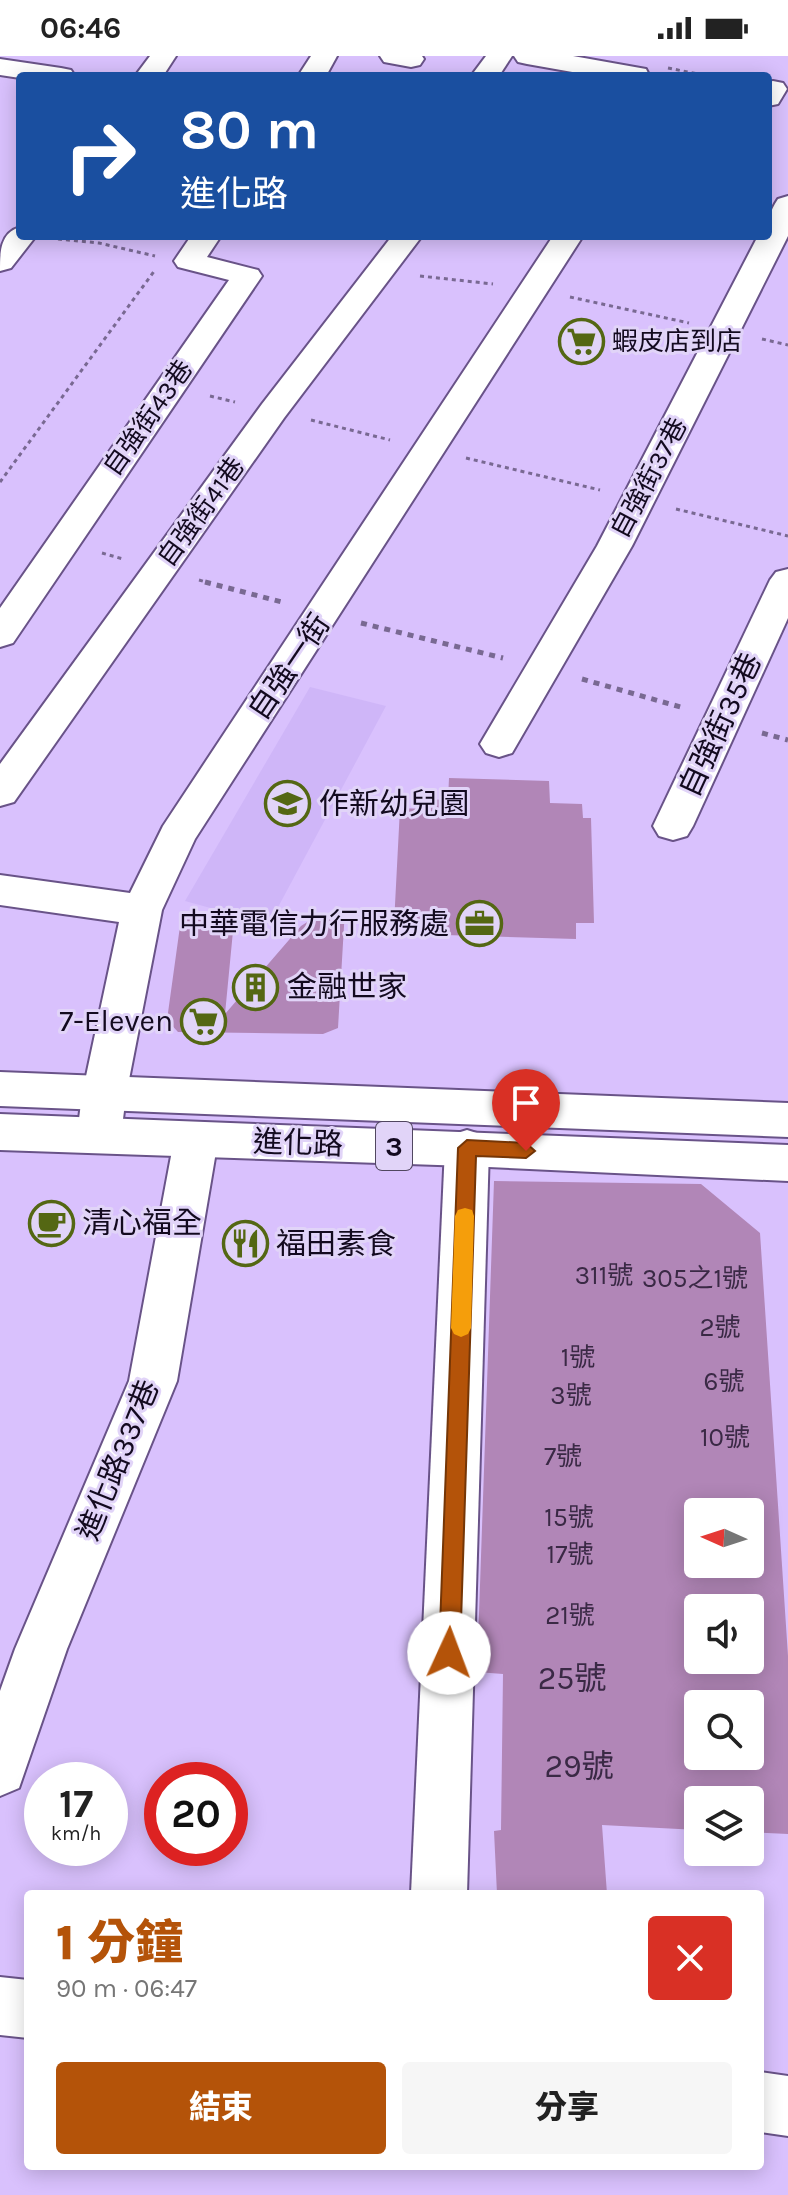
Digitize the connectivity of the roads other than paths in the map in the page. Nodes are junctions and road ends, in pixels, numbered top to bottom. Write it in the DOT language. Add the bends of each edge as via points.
graph roads {
  1 [pos="5,56"];
  2 [pos="527,56"];
  3 [pos="0,64"];
  4 [pos="41,72"];
  5 [pos="638,72"];
  6 [pos="788,205"];
  7 [pos="772,239"];
  8 [pos="25,240"];
  9 [pos="404,240"];
  10 [pos="566,240"];
  11 [pos="771,240"];
  12 [pos="186,251"];
  13 [pos="0,262"];
  14 [pos="788,580"];
  15 [pos="0,635"];
  16 [pos="499,744"];
  17 [pos="0,792"];
  18 [pos="673,826"];
  19 [pos="0,890"];
  20 [pos="142,910"];
  21 [pos="0,1089"];
  22 [pos="102,1115"];
  23 [pos="788,1120"];
  24 [pos="0,1132"];
  25 [pos="196,1140"];
  26 [pos="467,1148"];
  27 [pos="788,1163"];
  28 [pos="0,1769"];
  29 [pos="440,1884"];
  30 [pos="0,2006"];
  31 [pos="24,2009"];
  32 [pos="764,2103"];
  33 [pos="788,2106"];
  1 -- 3 [label="street"];
  2 -- 5 [label="street"];
  3 -- 4 [label="street"];
  6 -- 7 [label="street, 自強街37巷"];
  8 -- 13 [label="street"];
  9 -- 17 [label="street, 自強街41巷" via="273,411"];
  10 -- 20 [label="street, 自強一街" via="177,836"];
  11 -- 16 [label="street, 自強街37巷" via="638,500"];
  12 -- 15 [label="street, 自強街43巷" via="247,276"];
  14 -- 18 [label="street, 自強街35巷"];
  19 -- 20 [label="street"];
  20 -- 22 [label="street, 自強一街"];
  21 -- 22 [label="street, 進化路 / 3"];
  22 -- 23 [label="street, 進化路 / 3"];
  22 -- 24 [label="street, 進化路 / 3"];
  22 -- 25 [label="street, 進化路 / 3"];
  25 -- 26 [label="street, 進化路 / 3"];
  25 -- 28 [label="street, 進化路337巷" via="153,1381 41,1649"];
  26 -- 27 [label="street, 進化路 / 3"];
  26 -- 29 [label="street"];
  30 -- 31 [label="street"];
  32 -- 33 [label="street"];
}
